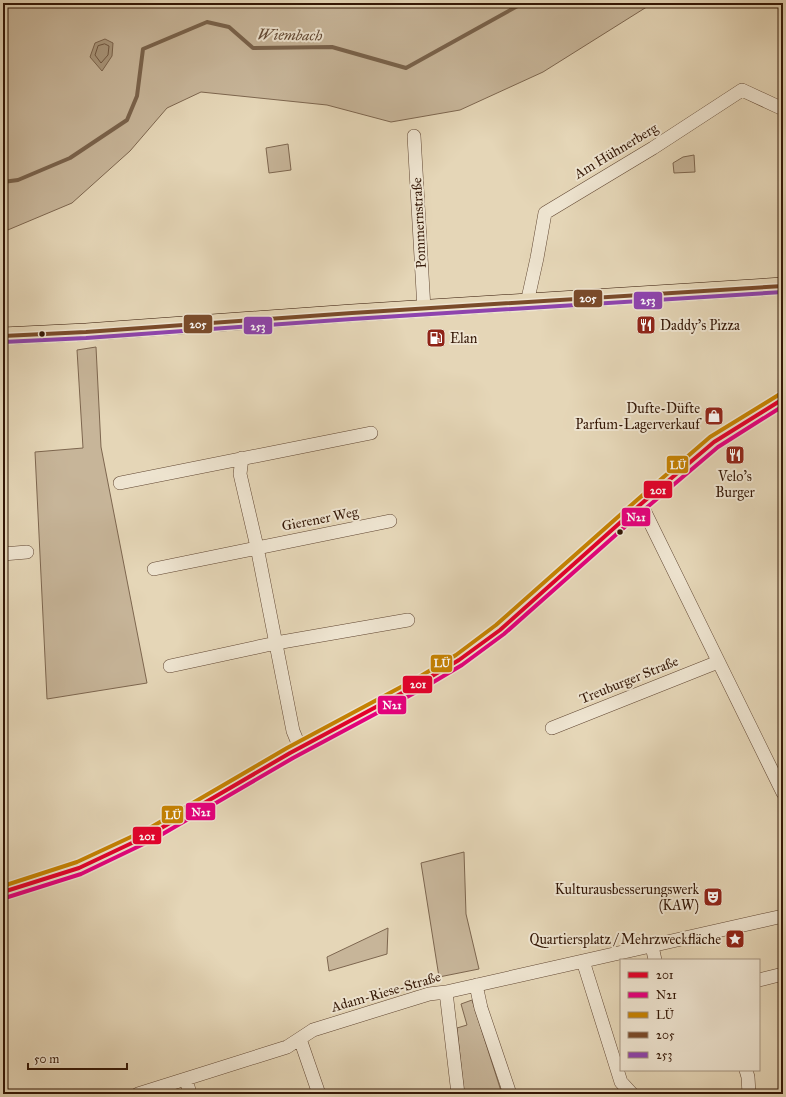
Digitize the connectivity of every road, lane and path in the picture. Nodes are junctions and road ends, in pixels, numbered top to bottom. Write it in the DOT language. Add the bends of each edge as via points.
graph roads {
  1 [pos="783,109"];
  2 [pos="414,136"];
  3 [pos="783,286"];
  4 [pos="527,303"];
  5 [pos="424,309"];
  6 [pos="3,336"];
  7 [pos="783,399"];
  8 [pos="371,433"];
  9 [pos="242,458"];
  10 [pos="120,483"];
  11 [pos="641,504"];
  12 [pos="390,521"];
  13 [pos="256,547"];
  14 [pos="27,552"];
  15 [pos="3,554"];
  16 [pos="154,569"];
  17 [pos="408,620"];
  18 [pos="276,643"];
  19 [pos="718,662"];
  20 [pos="170,666"];
  21 [pos="552,728"];
  22 [pos="300,748"];
  23 [pos="783,793"];
  24 [pos="3,892"];
  25 [pos="783,916"];
  26 [pos="652,946"];
  27 [pos="655,959"];
  28 [pos="583,961"];
  29 [pos="783,974"];
  30 [pos="760,980"];
  31 [pos="476,985"];
  32 [pos="446,992"];
  33 [pos="300,1039"];
  34 [pos="746,1071"];
  35 [pos="186,1079"];
  36 [pos="138,1094"];
  37 [pos="190,1094"];
  38 [pos="319,1094"];
  39 [pos="458,1094"];
  40 [pos="510,1094"];
  41 [pos="632,1094"];
  42 [pos="749,1094"];
  1 -- 4 [label="street, Am Hühnerberg" via="742,90 653,148 545,213"];
  2 -- 5 [label="street, Pommernstraße"];
  3 -- 4 [label="main road"];
  4 -- 5 [label="main road"];
  5 -- 6 [label="main road"];
  7 -- 11 [label="street" via="714,442"];
  8 -- 9 [label="street"];
  9 -- 10 [label="street"];
  9 -- 13 [label="street" via="240,474"];
  11 -- 19 [label="street"];
  11 -- 22 [label="street" via="500,630 459,660"];
  12 -- 13 [label="street, Gierener Weg"];
  13 -- 16 [label="street, Gierener Weg"];
  13 -- 18 [label="street"];
  14 -- 15 [label="street"];
  17 -- 18 [label="street"];
  18 -- 20 [label="street"];
  18 -- 22 [label="street" via="293,731"];
  19 -- 21 [label="street, Treuburger Straße"];
  19 -- 23 [label="street"];
  22 -- 24 [label="street" via="138,840 79,868"];
  25 -- 26 [label="street, Adam-Riese-Straße"];
  26 -- 27 [label="street"];
  26 -- 28 [label="street, Adam-Riese-Straße"];
  28 -- 31 [label="street, Adam-Riese-Straße"];
  28 -- 41 [label="street" via="621,1082"];
  29 -- 30 [label="street"];
  31 -- 32 [label="street, Adam-Riese-Straße"];
  31 -- 40 [label="street" via="481,1008"];
  32 -- 33 [label="street, Adam-Riese-Straße" via="429,994 313,1030"];
  32 -- 39 [label="street"];
  33 -- 35 [label="street, Adam-Riese-Straße" via="288,1047"];
  33 -- 38 [label="street"];
  34 -- 42 [label="street"];
  35 -- 36 [label="street, Adam-Riese-Straße"];
  35 -- 37 [label="street"];
}
